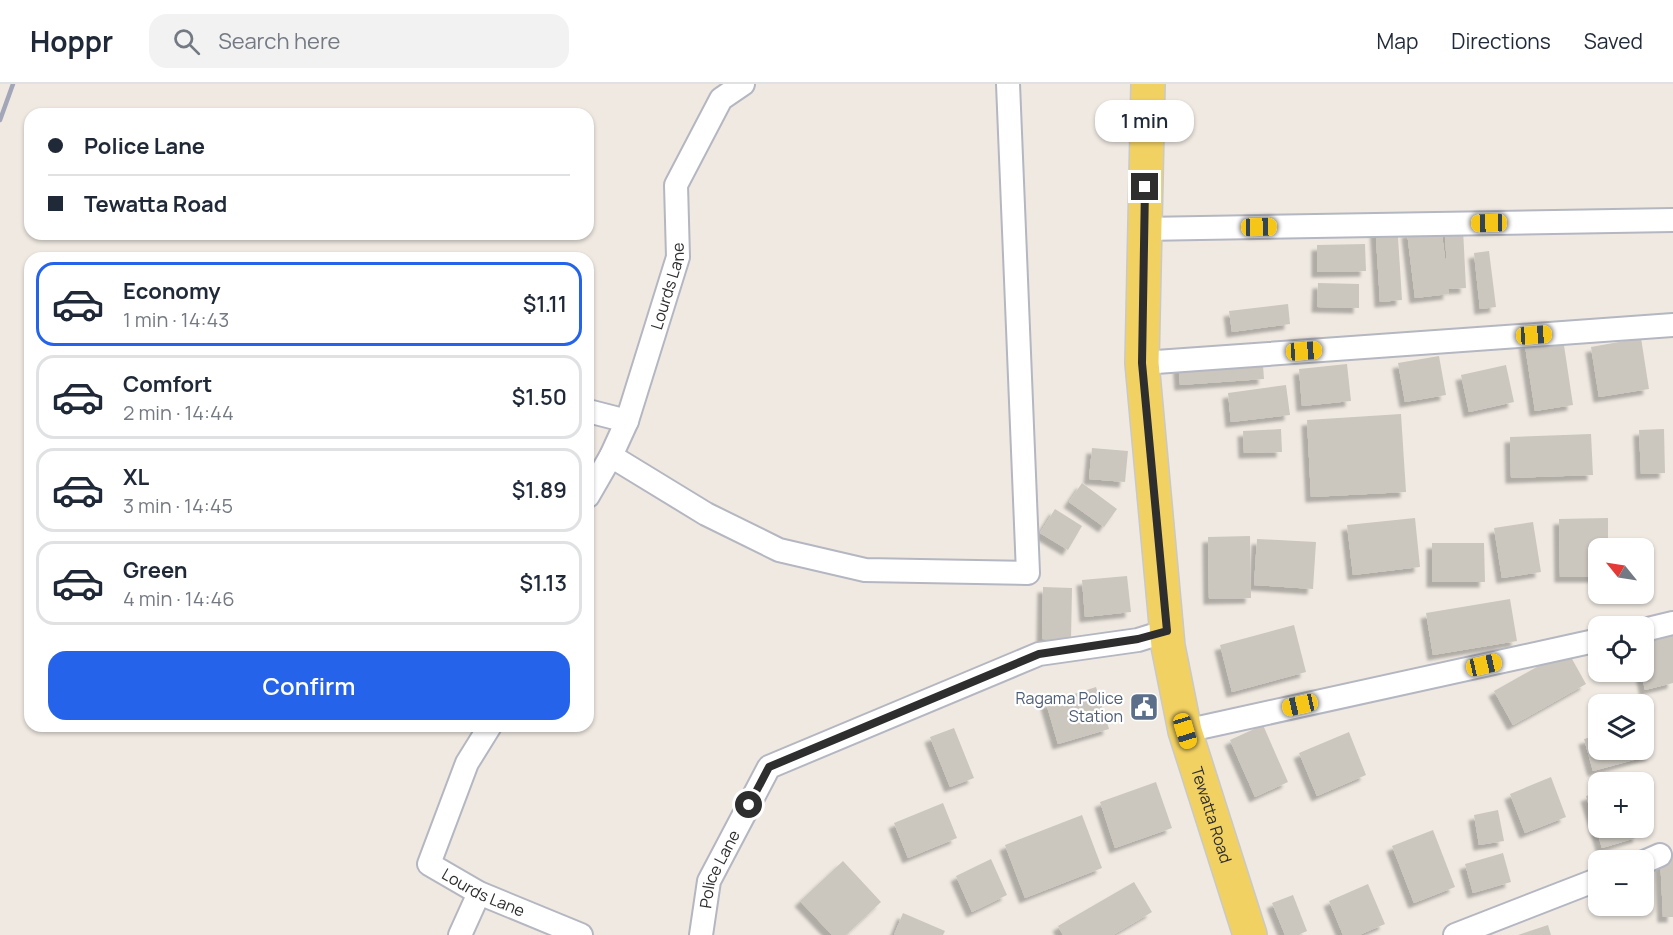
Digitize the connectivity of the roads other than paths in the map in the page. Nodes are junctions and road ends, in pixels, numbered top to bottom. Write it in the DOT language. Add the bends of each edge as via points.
graph roads {
  1 [pos="743,84"];
  2 [pos="1008,84"];
  3 [pos="1148,84"];
  4 [pos="713,91"];
  5 [pos="1673,220"];
  6 [pos="1144,230"];
  7 [pos="1673,325"];
  8 [pos="1142,363"];
  9 [pos="594,413"];
  10 [pos="627,421"];
  11 [pos="611,456"];
  12 [pos="594,486"];
  13 [pos="1673,624"];
  14 [pos="1654,628"];
  15 [pos="1167,631"];
  16 [pos="1588,642"];
  17 [pos="1185,731"];
  18 [pos="485,732"];
  19 [pos="1588,883"];
  20 [pos="479,893"];
  21 [pos="1242,930"];
  22 [pos="460,935"];
  23 [pos="581,935"];
  24 [pos="701,935"];
  25 [pos="1455,935"];
  1 -- 4 [label="street, Lourds Lane"];
  2 -- 11 [label="street" via="1028,573 866,570 779,550 706,514"];
  3 -- 6 [label="main road, Tewatta Road"];
  4 -- 10 [label="street, Lourds Lane" via="676,185 678,257"];
  5 -- 6 [label="street"];
  6 -- 8 [label="main road, Tewatta Road"];
  7 -- 8 [label="street"];
  8 -- 15 [label="main road, Tewatta Road"];
  9 -- 10 [label="street"];
  10 -- 11 [label="street, Lourds Lane"];
  11 -- 12 [label="street, Lourds Lane"];
  13 -- 14 [label="street"];
  15 -- 17 [label="main road, Tewatta Road"];
  15 -- 24 [label="street, Police Lane" via="1039,654 769,767 709,881"];
  16 -- 17 [label="street"];
  17 -- 21 [label="main road, Tewatta Road"];
  18 -- 20 [label="street, Lourds Lane" via="467,763 429,864"];
  19 -- 25 [label="street"];
  20 -- 22 [label="street"];
  20 -- 23 [label="street, Lourds Lane"];
}
